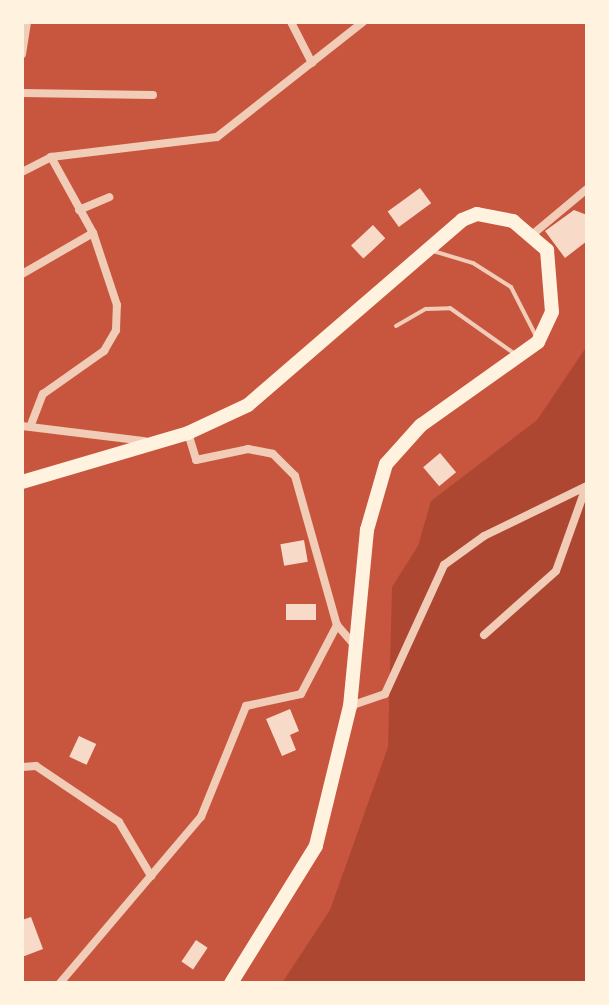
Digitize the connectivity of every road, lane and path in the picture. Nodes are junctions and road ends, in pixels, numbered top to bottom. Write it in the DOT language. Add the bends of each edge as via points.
graph roads {
  1 [pos="27,22"];
  2 [pos="291,22"];
  3 [pos="363,22"];
  4 [pos="22,54"];
  5 [pos="312,63"];
  6 [pos="22,93"];
  7 [pos="153,95"];
  8 [pos="51,157"];
  9 [pos="22,172"];
  10 [pos="587,189"];
  11 [pos="109,197"];
  12 [pos="79,210"];
  13 [pos="93,233"];
  14 [pos="533,234"];
  15 [pos="424,248"];
  16 [pos="22,274"];
  17 [pos="396,326"];
  18 [pos="538,342"];
  19 [pos="517,356"];
  20 [pos="27,424"];
  21 [pos="188,433"];
  22 [pos="154,442"];
  23 [pos="22,482"];
  24 [pos="587,487"];
  25 [pos="337,625"];
  26 [pos="484,635"];
  27 [pos="356,647"];
  28 [pos="350,706"];
  29 [pos="22,767"];
  30 [pos="151,876"];
  31 [pos="60,983"];
  32 [pos="231,983"];
  1 -- 4 [label="street"];
  2 -- 5 [label="street"];
  3 -- 5 [label="street"];
  5 -- 8 [label="street" via="217,137"];
  6 -- 7 [label="street"];
  8 -- 9 [label="street"];
  8 -- 12 [label="street"];
  10 -- 14 [label="street"];
  11 -- 12 [label="street"];
  12 -- 13 [label="street"];
  13 -- 16 [label="street"];
  13 -- 20 [label="street" via="117,305 116,330 104,351 43,394"];
  14 -- 15 [label="highway" via="513,221 477,214"];
  14 -- 18 [label="highway" via="553,271 552,312"];
  15 -- 18 [label="lane" via="473,263 511,287"];
  15 -- 21 [label="highway" via="248,405"];
  17 -- 19 [label="lane" via="426,309 450,308"];
  18 -- 19 [label="highway"];
  19 -- 27 [label="highway" via="421,425 386,464 367,530"];
  20 -- 22 [label="street" via="72,437"];
  21 -- 22 [label="highway"];
  21 -- 25 [label="street" via="196,460 248,449 273,454 295,476"];
  22 -- 23 [label="highway"];
  24 -- 26 [label="street" via="556,571"];
  24 -- 28 [label="street" via="484,536 444,565 385,694"];
  25 -- 27 [label="street"];
  25 -- 30 [label="street" via="301,694 246,706 220,783"];
  27 -- 28 [label="highway"];
  28 -- 32 [label="highway" via="316,846"];
  29 -- 30 [label="street" via="36,766 119,822"];
  30 -- 31 [label="street"];
}
